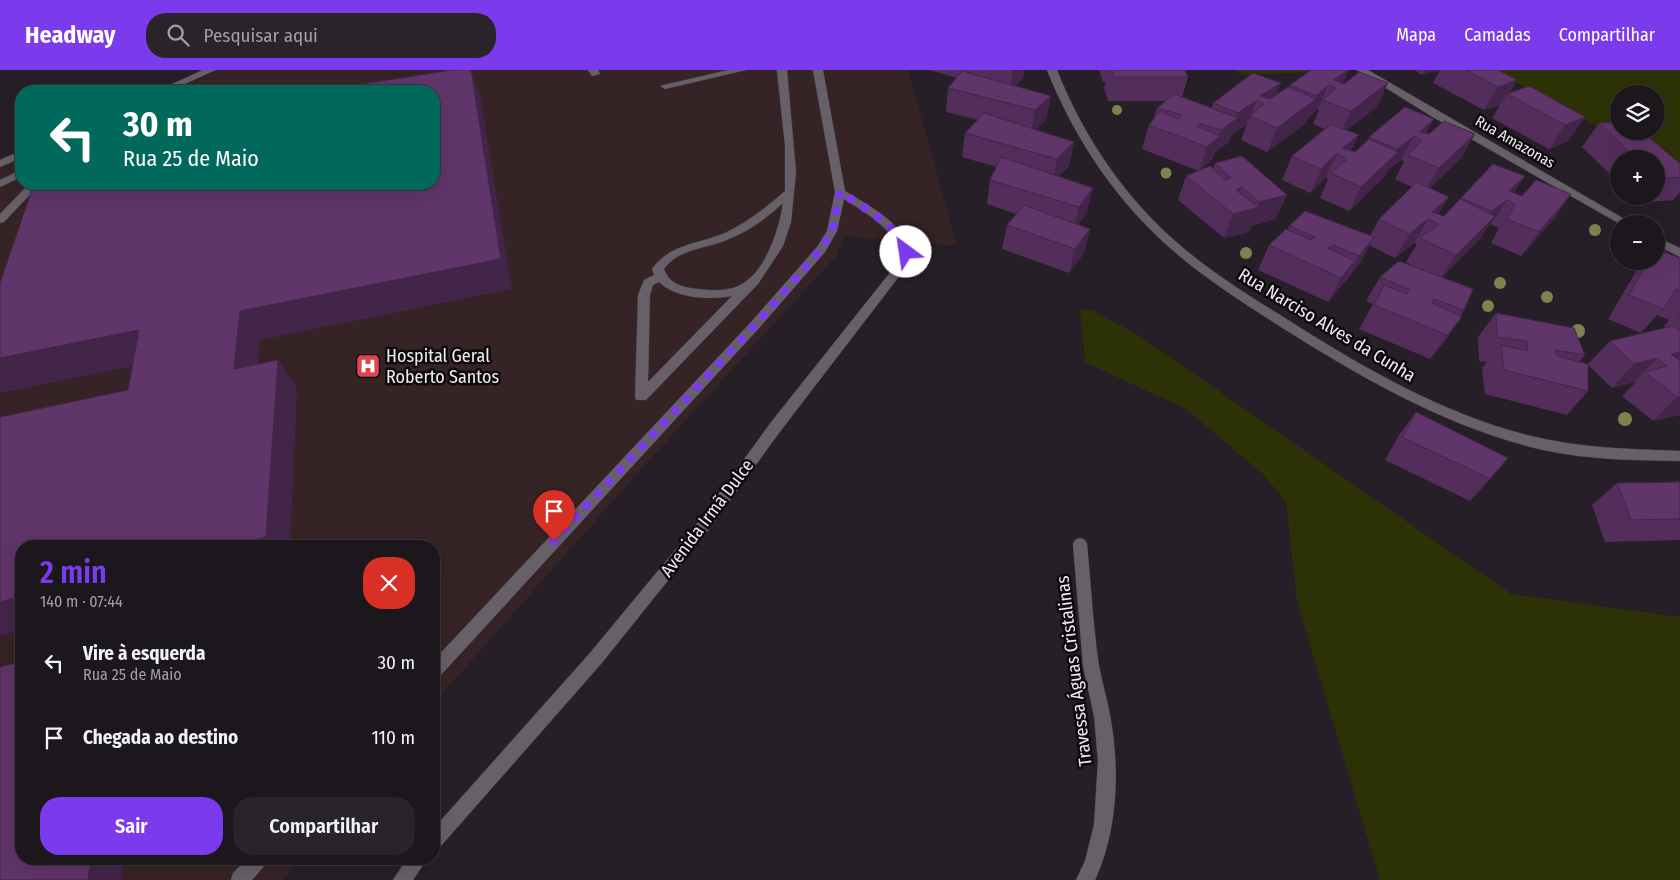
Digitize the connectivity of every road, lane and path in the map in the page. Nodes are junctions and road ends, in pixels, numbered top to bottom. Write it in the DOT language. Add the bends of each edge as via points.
graph roads {
  1 [pos="211,70"];
  2 [pos="741,70"];
  3 [pos="782,70"];
  4 [pos="818,70"];
  5 [pos="1052,70"];
  6 [pos="1362,70"];
  7 [pos="176,85"];
  8 [pos="666,86"];
  9 [pos="15,157"];
  10 [pos="0,164"];
  11 [pos="15,176"];
  12 [pos="0,184"];
  13 [pos="29,190"];
  14 [pos="790,192"];
  15 [pos="840,192"];
  16 [pos="1612,215"];
  17 [pos="0,220"];
  18 [pos="1665,245"];
  19 [pos="1680,253"];
  20 [pos="660,277"];
  21 [pos="746,287"];
  22 [pos="1680,456"];
  23 [pos="1080,544"];
  24 [pos="440,665"];
  25 [pos="440,834"];
  26 [pos="254,865"];
  27 [pos="413,865"];
  28 [pos="240,880"];
  29 [pos="402,880"];
  30 [pos="1085,880"];
  1 -- 7 [label="street"];
  2 -- 8 [label="street"];
  3 -- 14 [label="street"];
  4 -- 15 [label="street"];
  5 -- 22 [label="street, Rua Narciso Alves da Cunha" via="1103,166 1138,210 1184,254 1304,336 1373,378 1446,414 1526,440 1604,453"];
  6 -- 16 [label="street, Rua Amazonas"];
  9 -- 10 [label="street"];
  11 -- 12 [label="lane"];
  13 -- 17 [label="street"];
  14 -- 20 [label="street" via="767,214 722,239 669,255 658,269"];
  14 -- 21 [label="street" via="786,217 774,251 757,277"];
  15 -- 24 [label="street" via="832,231 821,249"];
  15 -- 25 [label="street, Avenida Irmã Dulce" via="870,212 902,241 906,252 901,266 701,529 594,659"];
  18 -- 19 [label="street"];
  20 -- 21 [label="street" via="686,292 725,293"];
  20 -- 21 [label="street" via="648,283 644,295 641,397"];
  23 -- 30 [label="street, Travessa Águas Cristalinas" via="1106,769 1103,825"];
  26 -- 28 [label="street"];
  27 -- 29 [label="street"];
}
